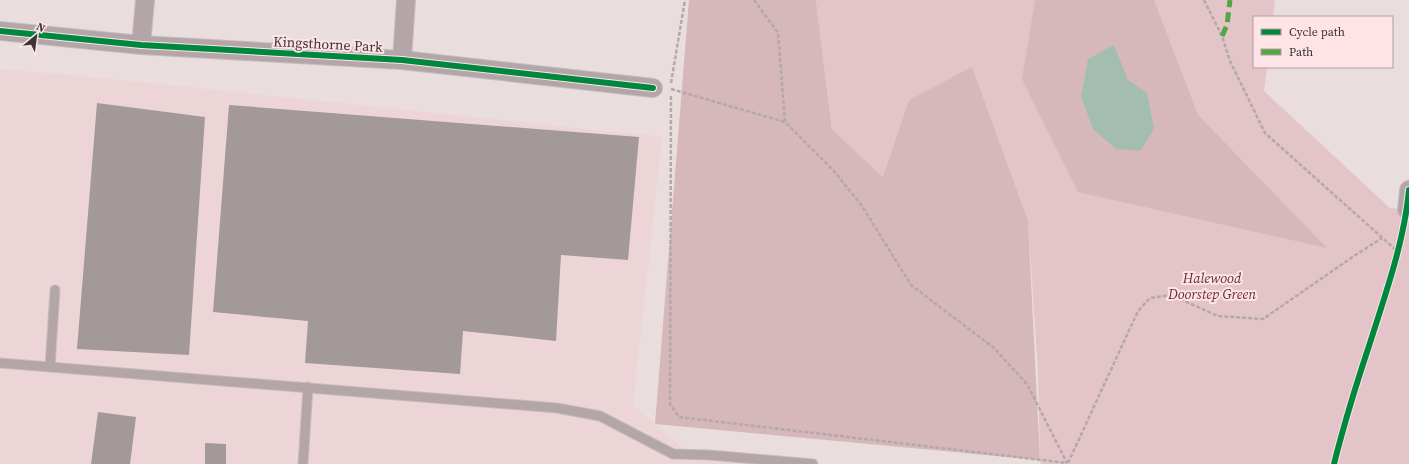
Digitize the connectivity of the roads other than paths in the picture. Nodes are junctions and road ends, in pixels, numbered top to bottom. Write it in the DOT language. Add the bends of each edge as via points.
graph roads {
  1 [pos="145,0"];
  2 [pos="406,0"];
  3 [pos="0,31"];
  4 [pos="141,45"];
  5 [pos="402,60"];
  6 [pos="662,89"];
  7 [pos="1409,190"];
  8 [pos="1407,210"];
  9 [pos="55,290"];
  10 [pos="0,363"];
  11 [pos="50,367"];
  12 [pos="308,387"];
  13 [pos="673,454"];
  14 [pos="709,460"];
  15 [pos="303,464"];
  16 [pos="672,464"];
  17 [pos="813,464"];
  1 -- 4 [label="street"];
  2 -- 5 [label="street, Kingsthorne Park"];
  3 -- 4 [label="street, Kingsthorne Park"];
  4 -- 5 [label="street, Kingsthorne Park"];
  5 -- 6 [label="street, Kingsthorne Park"];
  7 -- 8 [label="street"];
  9 -- 11 [label="lane"];
  10 -- 11 [label="lane"];
  11 -- 12 [label="lane"];
  12 -- 13 [label="lane" via="572,410 600,416"];
  12 -- 15 [label="lane"];
  13 -- 14 [label="lane"];
  13 -- 16 [label="lane"];
  14 -- 17 [label="lane"];
}
